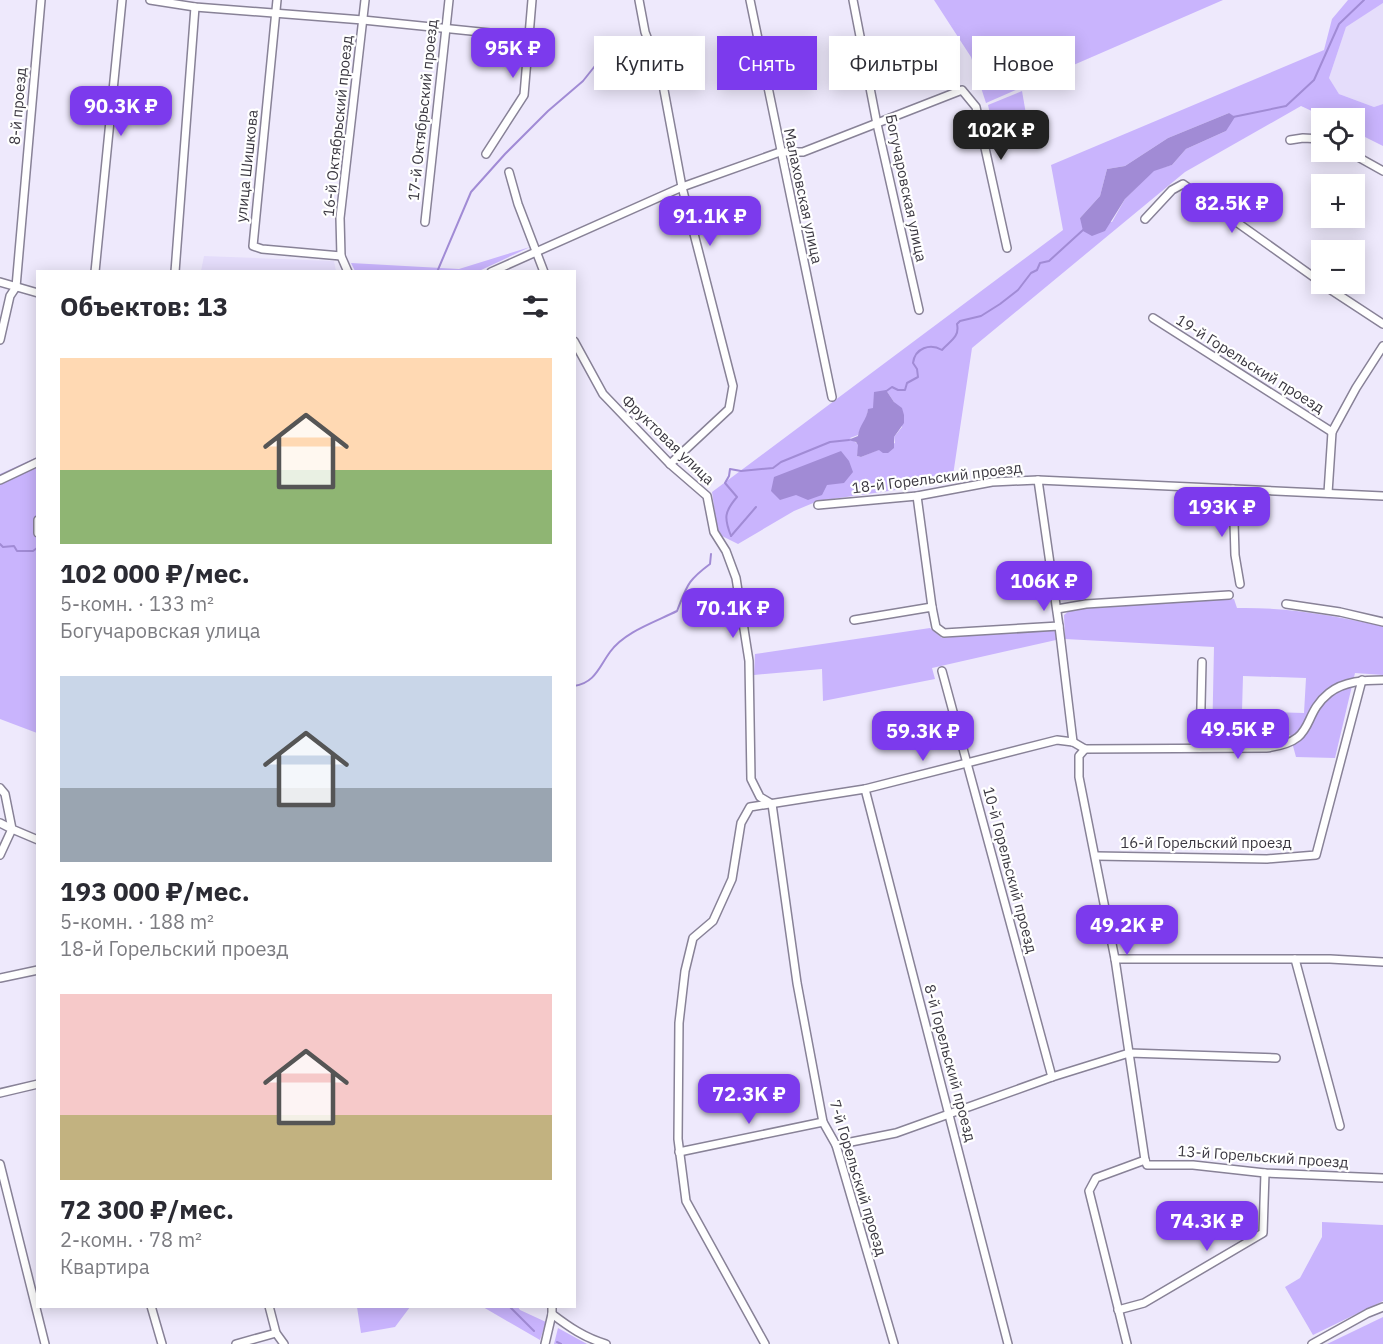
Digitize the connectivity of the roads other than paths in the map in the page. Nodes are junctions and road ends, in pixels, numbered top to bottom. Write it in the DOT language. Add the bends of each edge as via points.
graph roads {
  1 [pos="41,0"];
  2 [pos="122,0"];
  3 [pos="150,0"];
  4 [pos="159,0"];
  5 [pos="277,0"];
  6 [pos="365,0"];
  7 [pos="449,0"];
  8 [pos="532,0"];
  9 [pos="639,0"];
  10 [pos="750,0"];
  11 [pos="853,0"];
  12 [pos="195,7"];
  13 [pos="276,13"];
  14 [pos="363,20"];
  15 [pos="446,28"];
  16 [pos="529,37"];
  17 [pos="877,124"];
  18 [pos="1311,138"];
  19 [pos="1290,140"];
  20 [pos="780,152"];
  21 [pos="486,154"];
  22 [pos="1365,161"];
  23 [pos="1383,171"];
  24 [pos="509,172"];
  25 [pos="682,187"];
  26 [pos="1145,219"];
  27 [pos="425,222"];
  28 [pos="1006,248"];
  29 [pos="536,251"];
  30 [pos="341,256"];
  31 [pos="95,270"];
  32 [pos="175,270"];
  33 [pos="347,270"];
  34 [pos="495,270"];
  35 [pos="543,270"];
  36 [pos="1311,275"];
  37 [pos="0,282"];
  38 [pos="16,287"];
  39 [pos="36,292"];
  40 [pos="1338,294"];
  41 [pos="919,310"];
  42 [pos="1153,318"];
  43 [pos="1383,324"];
  44 [pos="0,340"];
  45 [pos="576,345"];
  46 [pos="1383,346"];
  47 [pos="832,397"];
  48 [pos="1332,432"];
  49 [pos="36,463"];
  50 [pos="670,464"];
  51 [pos="0,480"];
  52 [pos="1038,480"];
  53 [pos="1233,489"];
  54 [pos="1328,493"];
  55 [pos="916,495"];
  56 [pos="1383,496"];
  57 [pos="818,505"];
  58 [pos="1240,584"];
  59 [pos="1228,595"];
  60 [pos="1286,604"];
  61 [pos="932,607"];
  62 [pos="1056,609"];
  63 [pos="854,620"];
  64 [pos="1383,622"];
  65 [pos="1059,626"];
  66 [pos="1202,662"];
  67 [pos="942,671"];
  68 [pos="1362,680"];
  69 [pos="1383,680"];
  70 [pos="1073,742"];
  71 [pos="1200,748"];
  72 [pos="1085,749"];
  73 [pos="967,763"];
  74 [pos="0,788"];
  75 [pos="865,789"];
  76 [pos="772,804"];
  77 [pos="0,823"];
  78 [pos="12,829"];
  79 [pos="36,839"];
  80 [pos="0,855"];
  81 [pos="1096,856"];
  82 [pos="1115,959"];
  83 [pos="1295,959"];
  84 [pos="1383,962"];
  85 [pos="36,970"];
  86 [pos="0,978"];
  87 [pos="1129,1053"];
  88 [pos="1276,1058"];
  89 [pos="1052,1077"];
  90 [pos="36,1084"];
  91 [pos="0,1093"];
  92 [pos="950,1114"];
  93 [pos="823,1122"];
  94 [pos="1340,1126"];
  95 [pos="836,1145"];
  96 [pos="679,1152"];
  97 [pos="1145,1160"];
  98 [pos="0,1164"];
  99 [pos="1265,1173"];
  100 [pos="1383,1178"];
  101 [pos="1383,1307"];
  102 [pos="152,1308"];
  103 [pos="270,1308"];
  104 [pos="552,1310"];
  105 [pos="1118,1310"];
  106 [pos="276,1333"];
  107 [pos="45,1344"];
  108 [pos="162,1344"];
  109 [pos="236,1344"];
  110 [pos="284,1344"];
  111 [pos="545,1344"];
  112 [pos="606,1344"];
  113 [pos="765,1344"];
  114 [pos="894,1344"];
  115 [pos="1008,1344"];
  116 [pos="1127,1344"];
  117 [pos="1312,1344"];
  1 -- 38 [label="street, 8-й проезд"];
  2 -- 31 [label="street"];
  3 -- 4 [label="street"];
  4 -- 12 [label="street"];
  5 -- 13 [label="street, улица Шишкова"];
  6 -- 14 [label="street, 16-й Октябрьский проезд"];
  7 -- 15 [label="street, 17-й Октябрьский проезд"];
  8 -- 16 [label="street"];
  9 -- 25 [label="street" via="645,32 661,74"];
  10 -- 20 [label="street, Малаховская улица"];
  11 -- 17 [label="street, Богучаровская улица"];
  12 -- 13 [label="street"];
  12 -- 32 [label="street"];
  13 -- 14 [label="street"];
  13 -- 30 [label="street, улица Шишкова" via="253,246"];
  14 -- 15 [label="street"];
  14 -- 30 [label="street, 16-й Октябрьский проезд" via="340,218"];
  15 -- 16 [label="street"];
  15 -- 27 [label="street, 17-й Октябрьский проезд"];
  16 -- 21 [label="street" via="524,95"];
  17 -- 20 [label="street" via="803,152"];
  17 -- 28 [label="street" via="962,90 976,107"];
  17 -- 41 [label="street, Богучаровская улица"];
  18 -- 19 [label="street"];
  20 -- 25 [label="street"];
  20 -- 47 [label="street, Малаховская улица"];
  22 -- 23 [label="street"];
  24 -- 29 [label="street"];
  25 -- 29 [label="street"];
  25 -- 50 [label="street" via="733,386 729,409"];
  26 -- 36 [label="street" via="1172,190 1183,184"];
  29 -- 34 [label="street"];
  29 -- 35 [label="street"];
  30 -- 33 [label="street"];
  37 -- 38 [label="street"];
  38 -- 39 [label="street"];
  38 -- 44 [label="street, 8-й проезд" via="10,296"];
  40 -- 43 [label="street"];
  42 -- 48 [label="street, 19-й Горельский проезд"];
  45 -- 50 [label="street, Фруктовая улица" via="603,394"];
  46 -- 48 [label="street"];
  48 -- 54 [label="street"];
  49 -- 51 [label="street"];
  50 -- 76 [label="street, Фруктовая улица" via="708,496 714,531 736,578 750,661 751,779 760,797"];
  52 -- 53 [label="street, 18-й Горельский проезд"];
  52 -- 55 [label="street, 18-й Горельский проезд" via="992,482"];
  52 -- 62 [label="street"];
  53 -- 54 [label="street, 18-й Горельский проезд"];
  53 -- 58 [label="street"];
  54 -- 56 [label="street, 18-й Горельский проезд"];
  55 -- 57 [label="street, 18-й Горельский проезд"];
  55 -- 61 [label="street"];
  59 -- 62 [label="street"];
  60 -- 64 [label="street"];
  61 -- 63 [label="street"];
  61 -- 65 [label="street" via="936,627 944,633"];
  62 -- 65 [label="street"];
  65 -- 70 [label="street"];
  66 -- 71 [label="street"];
  67 -- 73 [label="street, 10-й Горельский проезд"];
  68 -- 69 [label="street"];
  68 -- 71 [label="street" via="1328,693 1305,730 1282,746"];
  68 -- 81 [label="street, 16-й Горельский проезд" via="1316,855 1267,859"];
  70 -- 72 [label="street"];
  70 -- 73 [label="street" via="1057,740"];
  71 -- 72 [label="street"];
  72 -- 81 [label="street" via="1079,756 1079,777"];
  73 -- 75 [label="street"];
  73 -- 89 [label="street, 10-й Горельский проезд"];
  74 -- 78 [label="street"];
  75 -- 76 [label="street"];
  75 -- 92 [label="street, 8-й Горельский проезд"];
  76 -- 93 [label="street, 7-й Горельский проезд" via="797,983"];
  76 -- 96 [label="street" via="750,807 741,823 732,879 713,921 693,938 679,1023"];
  77 -- 78 [label="street"];
  78 -- 79 [label="street"];
  78 -- 80 [label="street"];
  81 -- 82 [label="street"];
  82 -- 83 [label="street"];
  82 -- 87 [label="street"];
  83 -- 84 [label="street"];
  83 -- 94 [label="street"];
  85 -- 86 [label="street"];
  87 -- 88 [label="street"];
  87 -- 89 [label="street"];
  87 -- 97 [label="street"];
  89 -- 92 [label="street"];
  90 -- 91 [label="street"];
  92 -- 95 [label="street" via="896,1133"];
  92 -- 115 [label="street, 8-й Горельский проезд"];
  93 -- 95 [label="street, 7-й Горельский проезд"];
  93 -- 96 [label="street"];
  95 -- 114 [label="street, 7-й Горельский проезд"];
  96 -- 113 [label="street" via="686,1201"];
  97 -- 99 [label="street, 13-й Горельский проезд" via="1147,1165 1193,1165"];
  97 -- 105 [label="street" via="1095,1178 1089,1191"];
  98 -- 107 [label="street"];
  99 -- 100 [label="street, 13-й Горельский проезд"];
  99 -- 105 [label="street" via="1263,1233 1144,1303"];
  101 -- 117 [label="street"];
  102 -- 108 [label="street"];
  103 -- 106 [label="street"];
  104 -- 111 [label="street"];
  104 -- 112 [label="street" via="574,1330"];
  105 -- 116 [label="street"];
  106 -- 109 [label="street"];
  106 -- 110 [label="street"];
}
